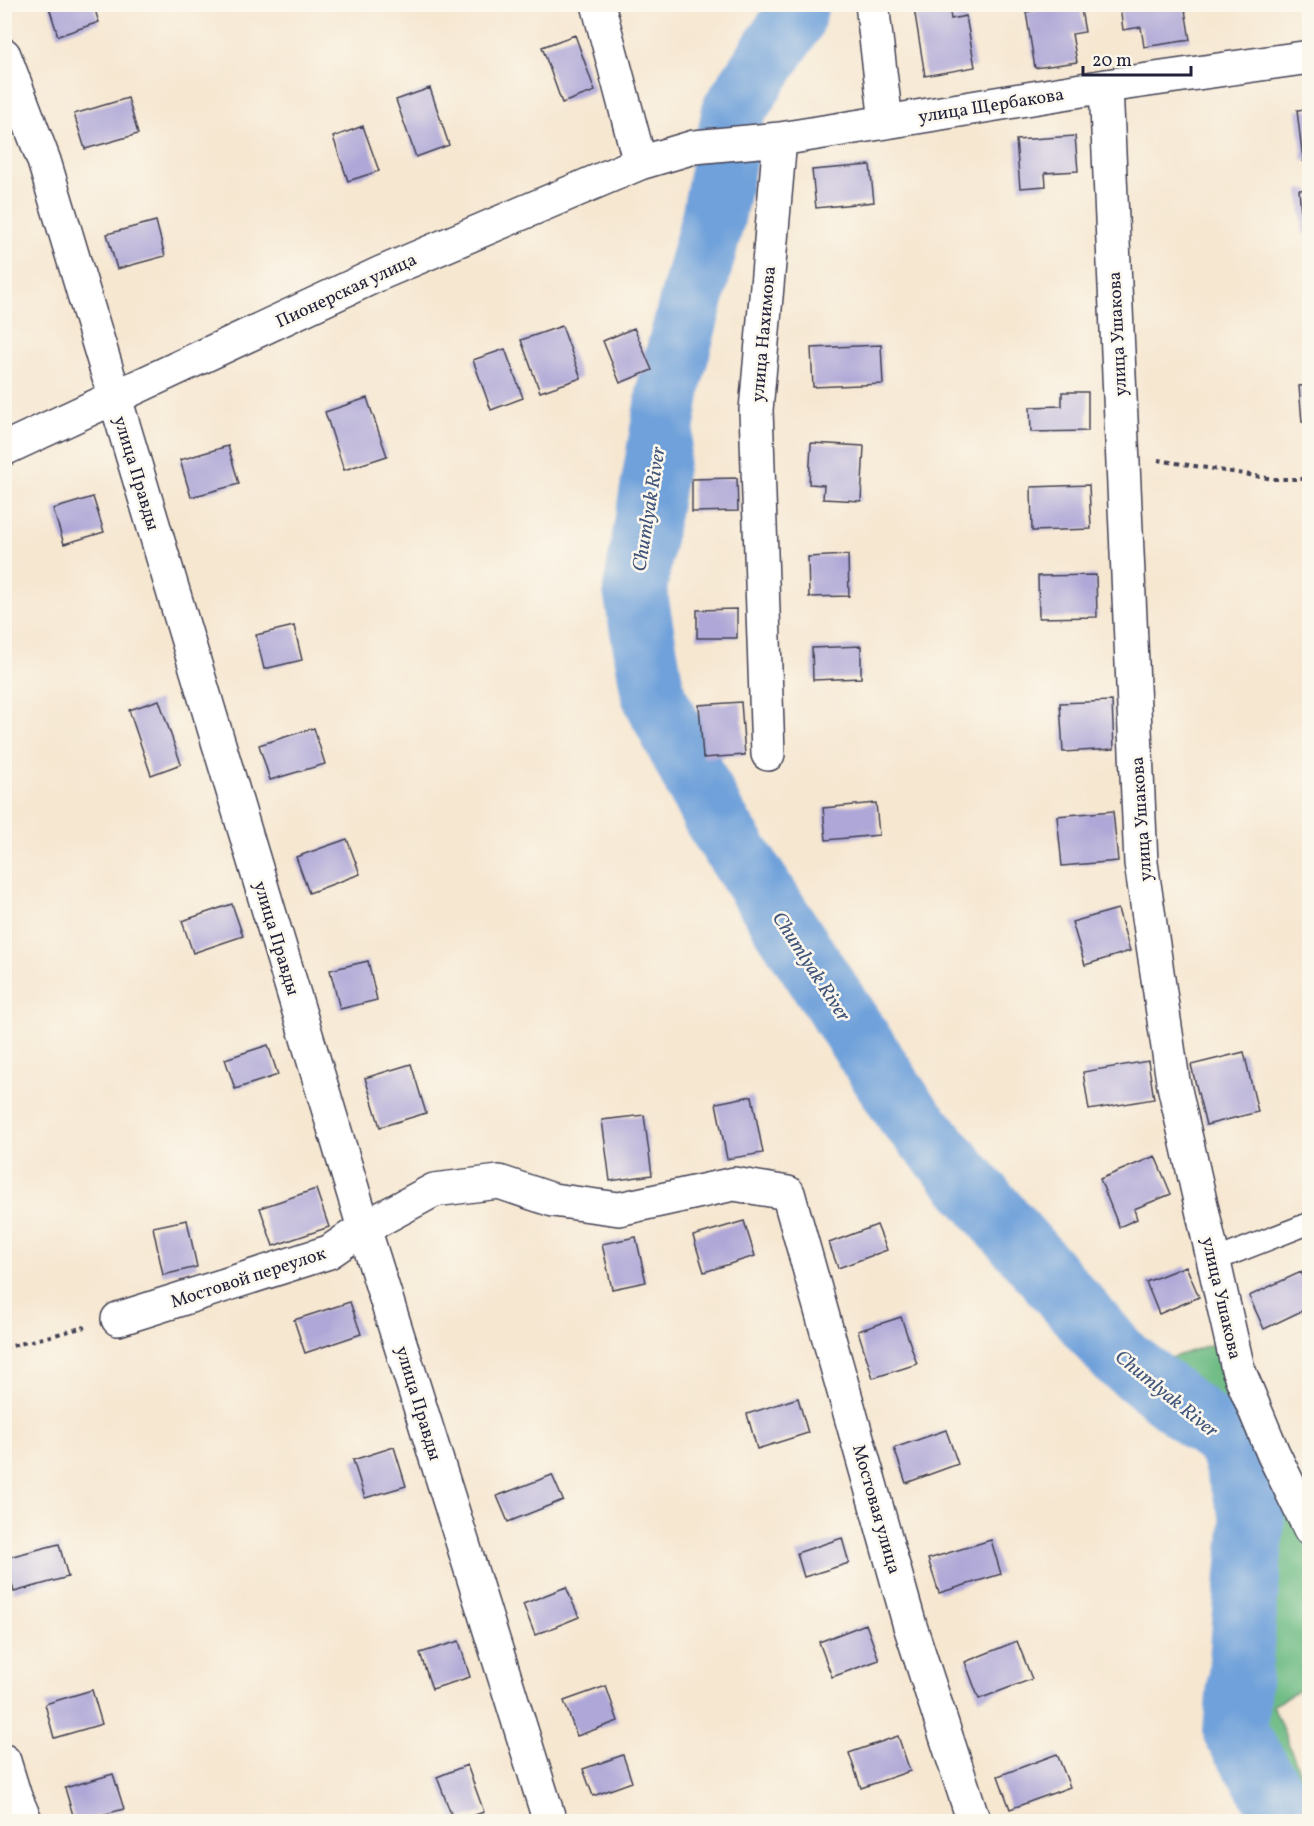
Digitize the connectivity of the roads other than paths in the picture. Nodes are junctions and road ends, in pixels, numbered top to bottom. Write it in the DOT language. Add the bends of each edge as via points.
graph roads {
  1 [pos="598,4"];
  2 [pos="872,4"];
  3 [pos="4,55"];
  4 [pos="1310,57"];
  5 [pos="1106,86"];
  6 [pos="886,122"];
  7 [pos="780,139"];
  8 [pos="640,163"];
  9 [pos="115,398"];
  10 [pos="4,449"];
  11 [pos="768,754"];
  12 [pos="788,1193"];
  13 [pos="1310,1223"];
  14 [pos="364,1228"];
  15 [pos="1213,1261"];
  16 [pos="118,1319"];
  17 [pos="1310,1528"];
  18 [pos="4,1761"];
  19 [pos="26,1821"];
  20 [pos="550,1821"];
  21 [pos="974,1821"];
  1 -- 8 [label="street"];
  2 -- 6 [label="street"];
  3 -- 9 [label="street, улица Правды" via="44,161"];
  4 -- 5 [label="street, улица Щербакова"];
  5 -- 6 [label="street, улица Щербакова"];
  5 -- 15 [label="street, улица Ушакова" via="1141,863 1173,1081"];
  6 -- 7 [label="street"];
  7 -- 8 [label="street, Пионерская улица" via="694,147"];
  7 -- 11 [label="street, улица Нахимова" via="756,410"];
  8 -- 9 [label="street, Пионерская улица" via="381,273"];
  9 -- 10 [label="street, Пионерская улица"];
  9 -- 14 [label="street, улица Правды"];
  12 -- 14 [label="street, Мостовой переулок" via="734,1184 619,1209 553,1200 499,1182 434,1190"];
  12 -- 21 [label="street, Мостовая улица" via="910,1626"];
  13 -- 15 [label="lane"];
  14 -- 16 [label="street, Мостовой переулок" via="328,1252"];
  14 -- 20 [label="street, улица Правды"];
  15 -- 17 [label="street, улица Ушакова" via="1238,1369"];
  18 -- 19 [label="street"];
}
